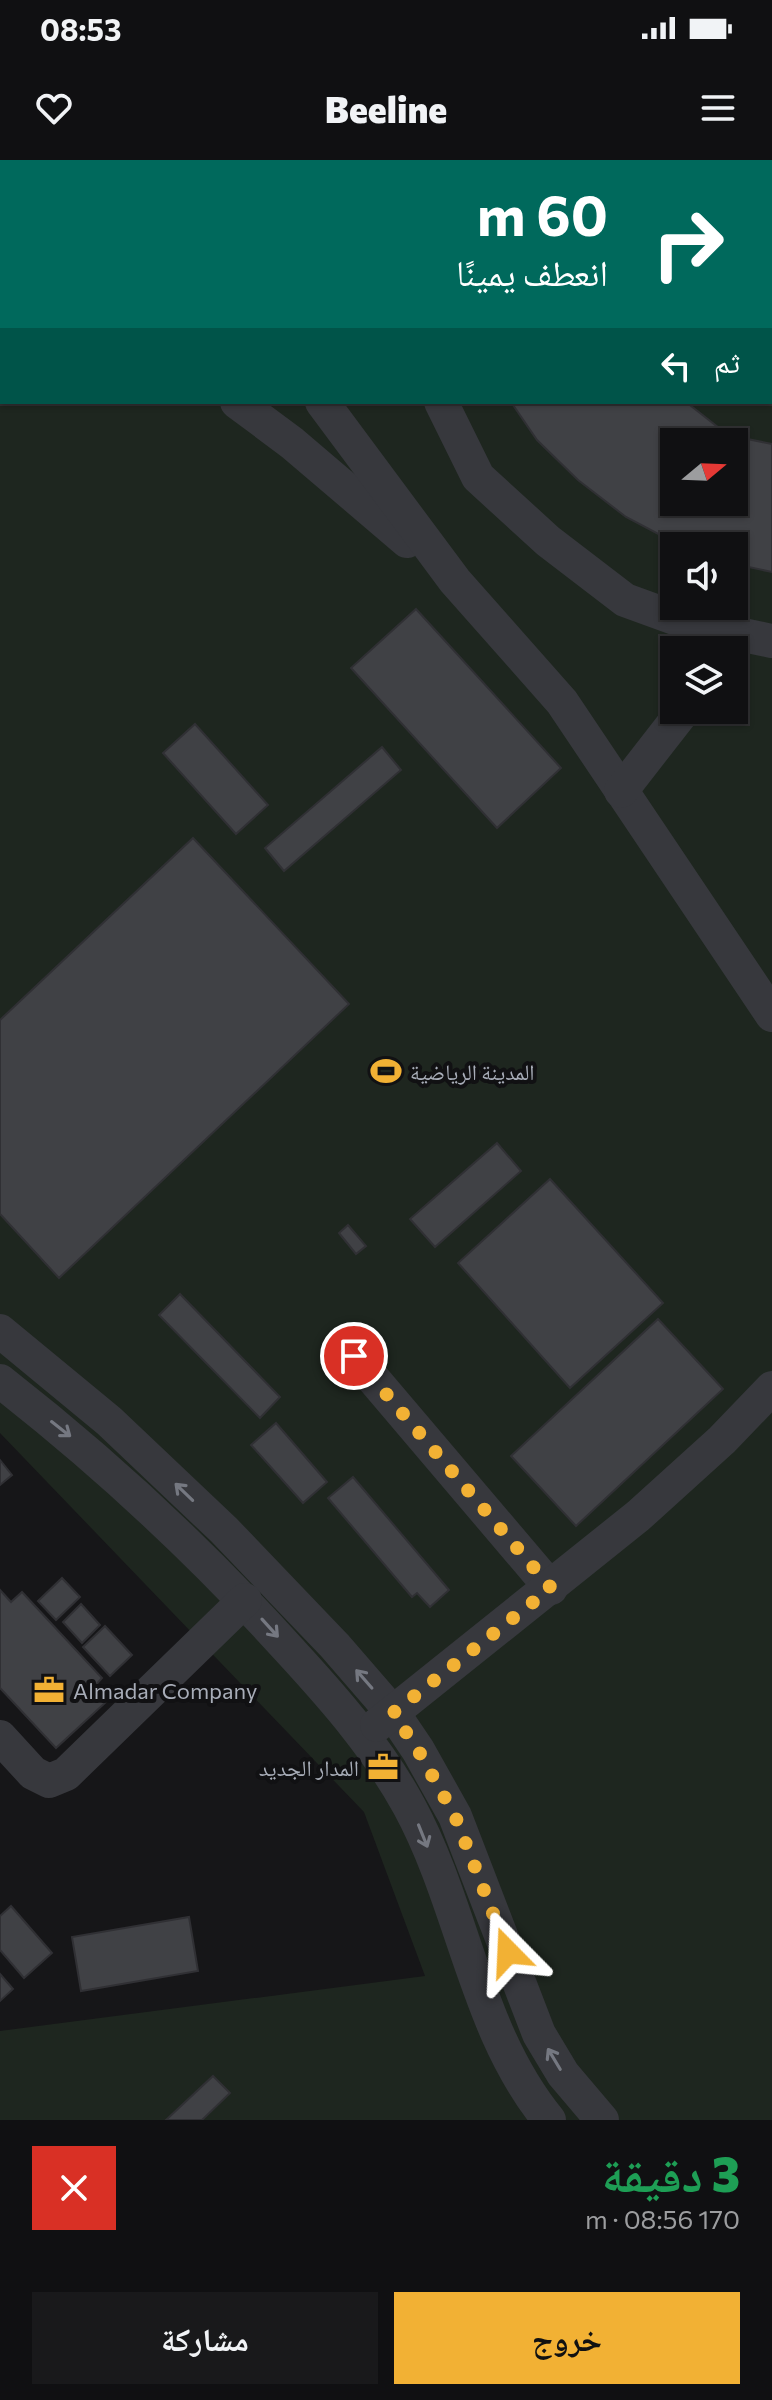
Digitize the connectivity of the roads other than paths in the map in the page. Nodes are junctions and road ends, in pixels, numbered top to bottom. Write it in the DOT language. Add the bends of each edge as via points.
graph roads {
  1 [pos="240,404"];
  2 [pos="323,404"];
  3 [pos="442,404"];
  4 [pos="455,581"];
  5 [pos="772,641"];
  6 [pos="673,724"];
  7 [pos="621,791"];
  8 [pos="772,1015"];
  9 [pos="0,1331"];
  10 [pos="354,1356"];
  11 [pos="0,1381"];
  12 [pos="772,1388"];
  13 [pos="551,1588"];
  14 [pos="245,1600"];
  15 [pos="393,1713"];
  16 [pos="364,1735"];
  17 [pos="0,1737"];
  18 [pos="549,2120"];
  19 [pos="602,2120"];
  1 -- 4 [label="lane"];
  2 -- 4 [label="lane"];
  3 -- 5 [label="lane" via="478,477 548,541 625,600 691,624"];
  4 -- 7 [label="lane" via="562,702"];
  6 -- 7 [label="lane"];
  7 -- 8 [label="lane"];
  15 -- 9 [label="lane, one-way" via="224,1530 109,1421"];
  10 -- 13 [label="lane"];
  11 -- 14 [label="lane, one-way" via="85,1448"];
  12 -- 13 [label="lane" via="670,1488"];
  13 -- 15 [label="lane"];
  14 -- 16 [label="lane, one-way"];
  14 -- 17 [label="lane" via="66,1774 49,1781 33,1773"];
  15 -- 16 [label="lane"];
  19 -- 15 [label="lane, one-way" via="563,2074 539,2034 455,1816"];
  16 -- 18 [label="lane, one-way" via="423,1835 504,2051"];
}
